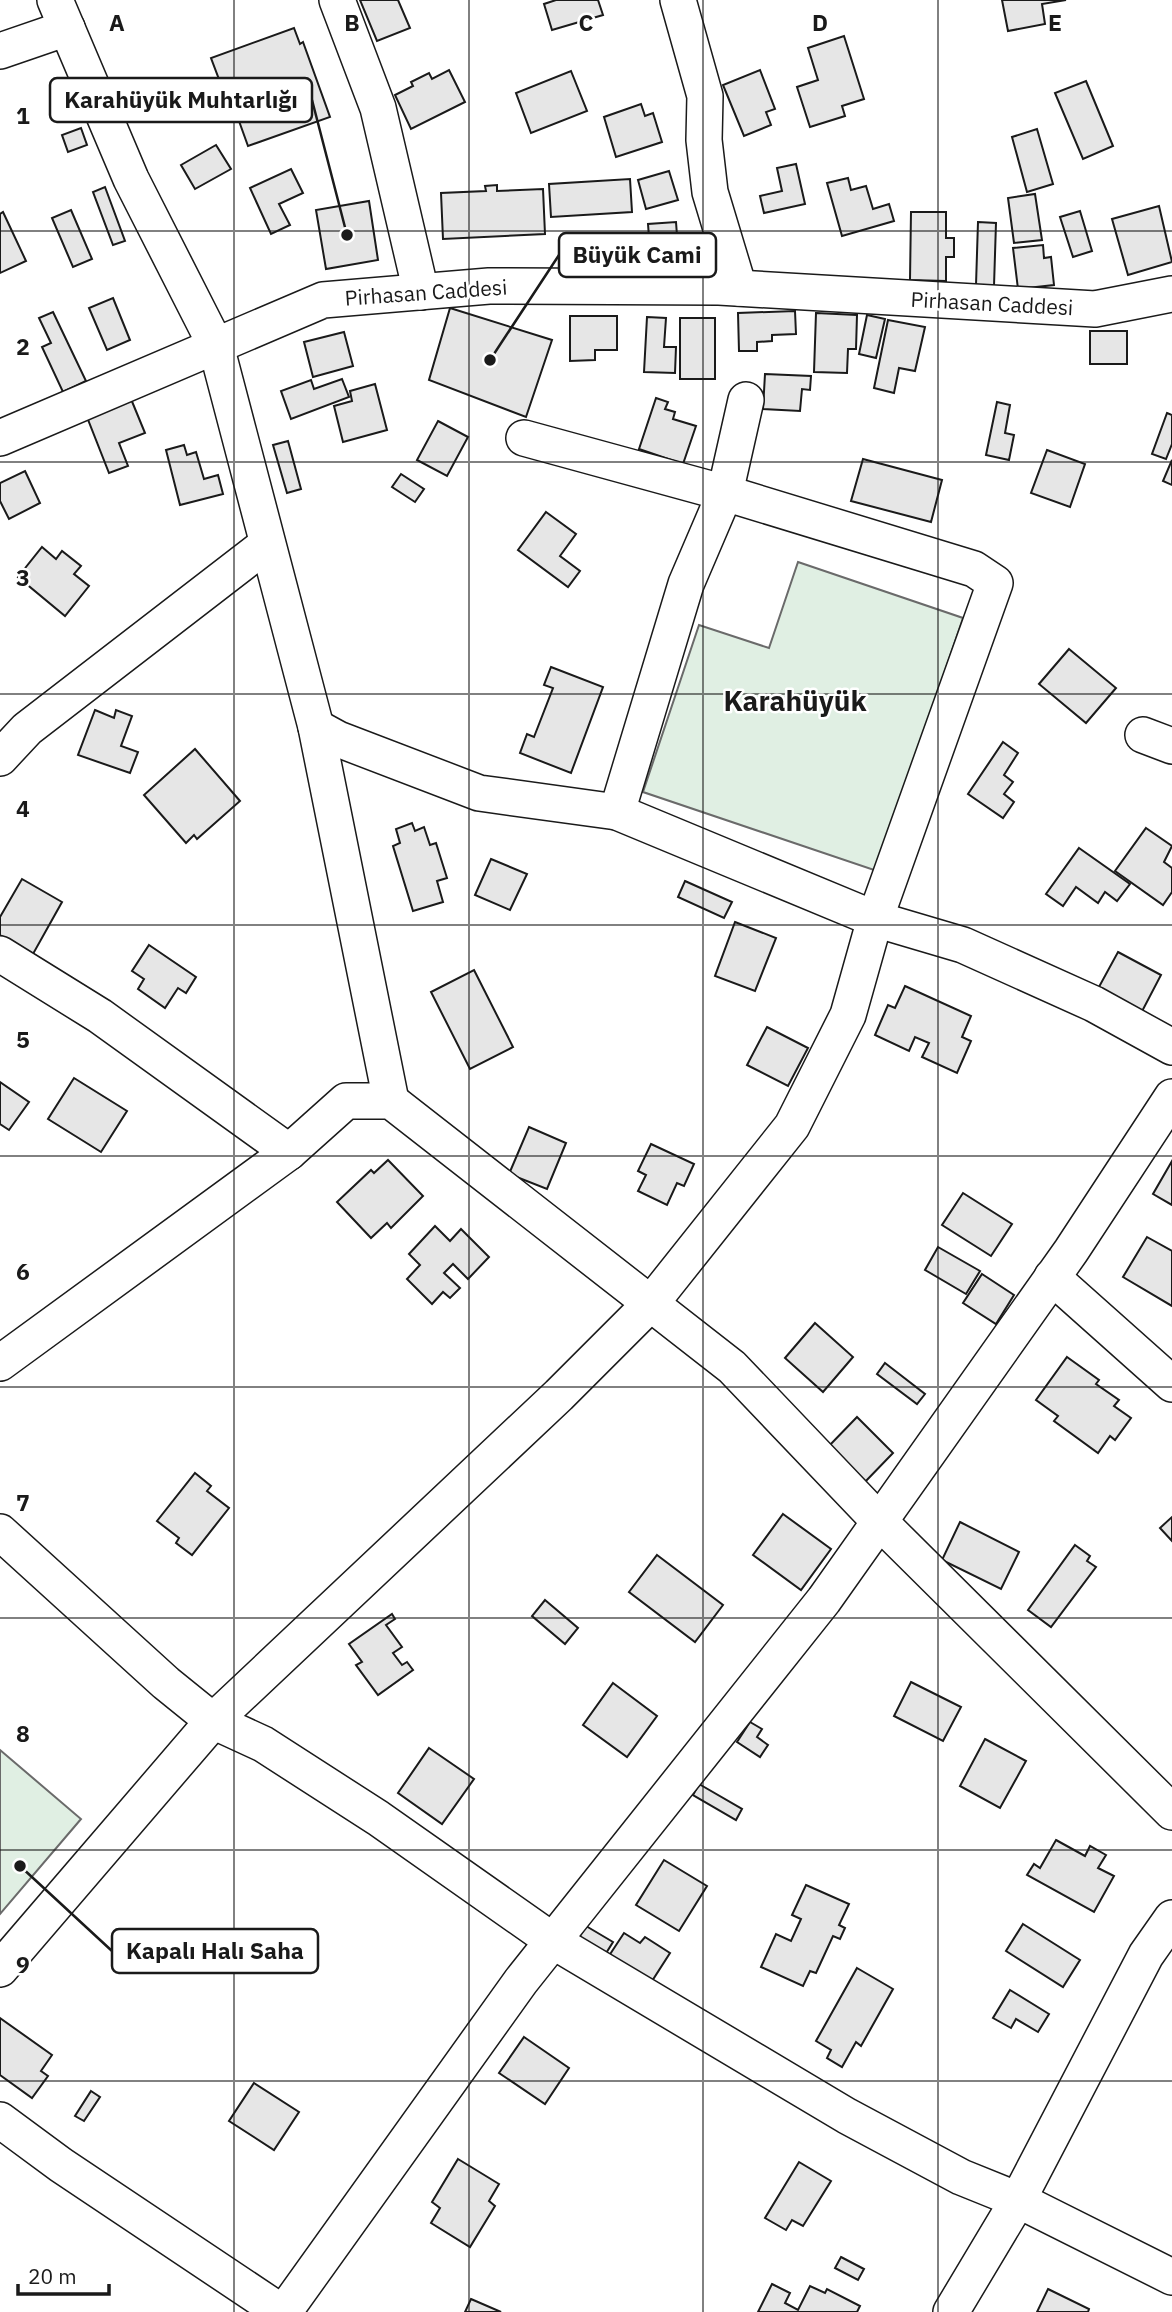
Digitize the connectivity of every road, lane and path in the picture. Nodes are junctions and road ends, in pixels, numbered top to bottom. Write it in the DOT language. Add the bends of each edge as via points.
graph roads {
  1 [pos="337,0"];
  2 [pos="678,0"];
  3 [pos="61,14"];
  4 [pos="0,51"];
  5 [pos="739,288"];
  6 [pos="421,292"];
  7 [pos="1172,294"];
  8 [pos="216,346"];
  9 [pos="746,400"];
  10 [pos="0,438"];
  11 [pos="524,438"];
  12 [pos="725,493"];
  13 [pos="267,544"];
  14 [pos="316,727"];
  15 [pos="0,758"];
  16 [pos="617,812"];
  17 [pos="875,919"];
  18 [pos="0,954"];
  19 [pos="1172,1047"];
  20 [pos="1172,1097"];
  21 [pos="391,1101"];
  22 [pos="289,1152"];
  23 [pos="1052,1277"];
  24 [pos="652,1302"];
  25 [pos="0,1363"];
  26 [pos="1172,1384"];
  27 [pos="880,1522"];
  28 [pos="0,1532"];
  29 [pos="213,1721"];
  30 [pos="1172,1812"];
  31 [pos="1172,1917"];
  32 [pos="553,1941"];
  33 [pos="0,1969"];
  34 [pos="0,2120"];
  35 [pos="1017,2200"];
  36 [pos="1172,2277"];
  37 [pos="282,2312"];
  38 [pos="951,2312"];
  1 -- 6 [label="street" via="378,108"];
  2 -- 5 [label="street" via="705,96 710,192"];
  3 -- 4 [label="street"];
  3 -- 8 [label="street" via="131,178"];
  5 -- 6 [label="street, Pirhasan Caddesi" via="489,285"];
  5 -- 7 [label="street, Pirhasan Caddesi" via="1095,309"];
  6 -- 8 [label="street, Pirhasan Caddesi" via="323,300"];
  8 -- 10 [label="street, Pirhasan Caddesi"];
  8 -- 13 [label="street"];
  9 -- 12 [label="street"];
  11 -- 12 [label="street"];
  12 -- 16 [label="street" via="686,584"];
  12 -- 17 [label="street" via="974,569 995,583"];
  13 -- 14 [label="street"];
  13 -- 15 [label="street" via="27,729"];
  14 -- 16 [label="street" via="479,793"];
  14 -- 21 [label="street"];
  16 -- 17 [label="street"];
  17 -- 19 [label="street" via="963,945 1094,1004"];
  17 -- 24 [label="street" via="848,1015 792,1126"];
  18 -- 22 [label="street" via="100,1016"];
  20 -- 23 [label="street"];
  21 -- 22 [label="street" via="346,1101"];
  21 -- 24 [label="street"];
  22 -- 25 [label="street"];
  23 -- 26 [label="street"];
  23 -- 27 [label="street"];
  24 -- 27 [label="street" via="732,1367"];
  24 -- 29 [label="street"];
  27 -- 30 [label="street"];
  27 -- 32 [label="street" via="824,1600"];
  28 -- 29 [label="street"];
  29 -- 32 [label="street" via="263,1744 378,1818"];
  29 -- 33 [label="street"];
  31 -- 35 [label="street" via="1146,1955"];
  32 -- 35 [label="street" via="847,2116 961,2177"];
  32 -- 37 [label="street"];
  34 -- 37 [label="street"];
  35 -- 36 [label="street"];
  35 -- 38 [label="street"];
}
